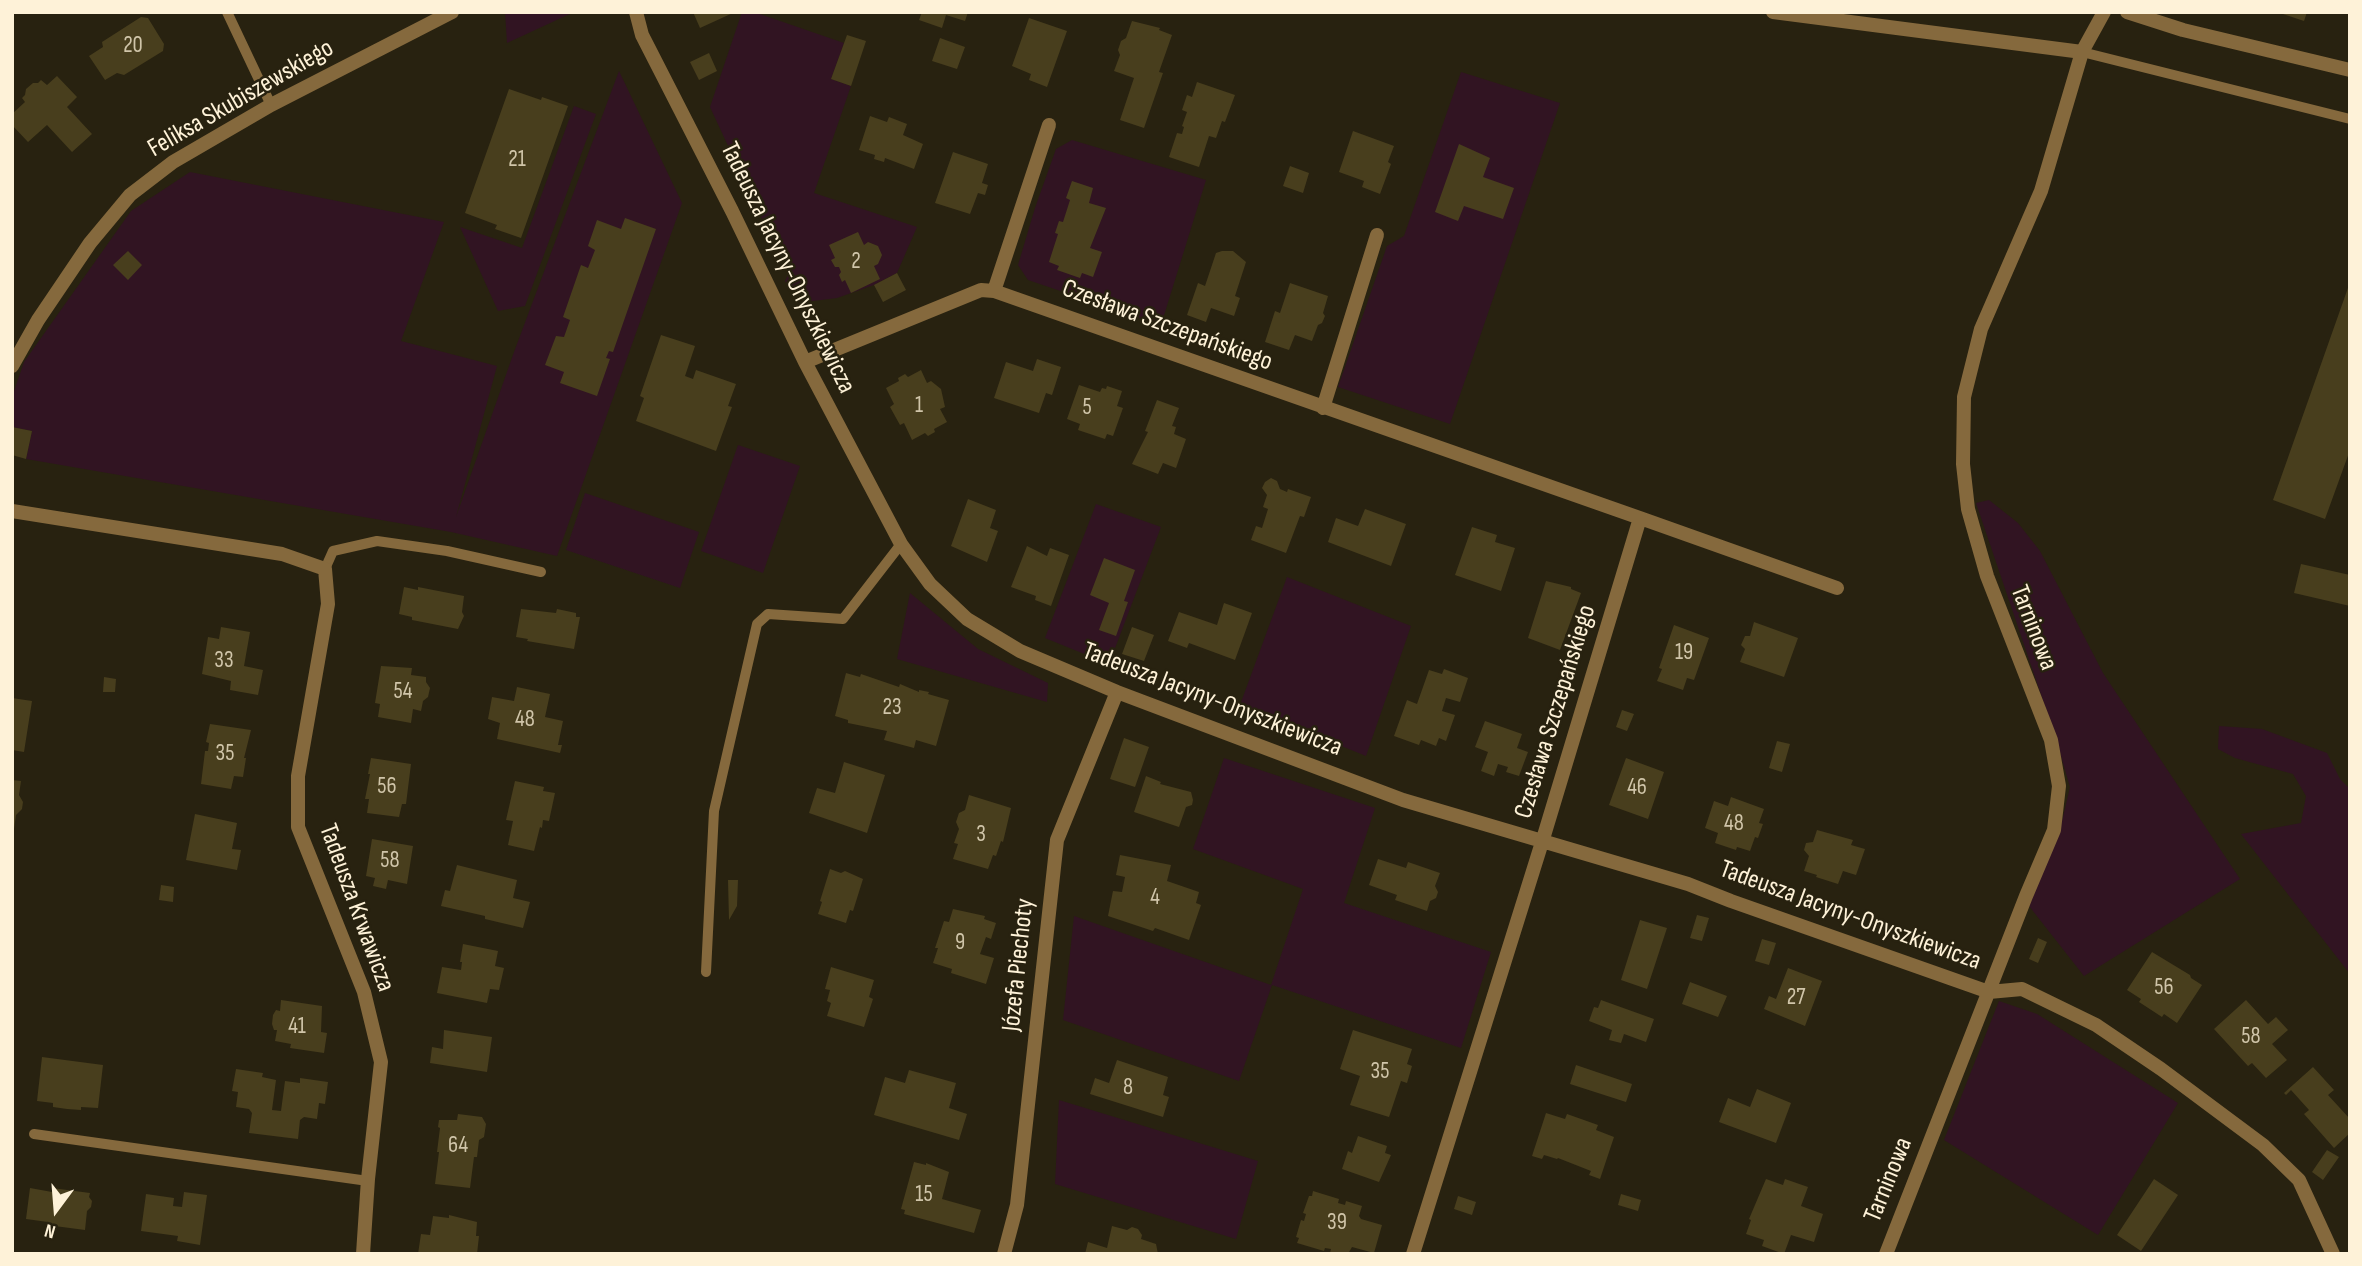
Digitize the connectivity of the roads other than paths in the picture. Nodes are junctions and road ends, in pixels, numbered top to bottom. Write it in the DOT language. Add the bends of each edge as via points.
graph roads {
  1 [pos="228,12"];
  2 [pos="452,12"];
  3 [pos="636,12"];
  4 [pos="1773,12"];
  5 [pos="2104,12"];
  6 [pos="2127,12"];
  7 [pos="2082,52"];
  8 [pos="2350,70"];
  9 [pos="271,105"];
  10 [pos="2350,119"];
  11 [pos="1049,125"];
  12 [pos="1377,235"];
  13 [pos="994,291"];
  14 [pos="805,362"];
  15 [pos="12,366"];
  16 [pos="1323,408"];
  17 [pos="12,511"];
  18 [pos="1640,518"];
  19 [pos="901,544"];
  20 [pos="325,569"];
  21 [pos="541,572"];
  22 [pos="1837,588"];
  23 [pos="1117,692"];
  24 [pos="1543,839"];
  25 [pos="706,972"];
  26 [pos="1989,992"];
  27 [pos="34,1134"];
  28 [pos="368,1181"];
  29 [pos="363,1254"];
  30 [pos="1004,1254"];
  31 [pos="1413,1254"];
  32 [pos="1885,1254"];
  33 [pos="2333,1254"];
  1 -- 9 [label="lane"];
  2 -- 9 [label="street, Feliksa Skubiszewskiego"];
  3 -- 14 [label="street, Tadeusza Jacyny-Onyszkiewicza" via="642,35"];
  4 -- 7 [label="street"];
  5 -- 7 [label="street, Tarninowa"];
  6 -- 8 [label="street"];
  7 -- 10 [label="lane"];
  7 -- 26 [label="street, Tarninowa" via="2041,191 1981,329 1965,397 1963,464 1968,509 1987,576 2051,740 2059,786 2054,830"];
  9 -- 15 [label="street, Feliksa Skubiszewskiego" via="173,162 130,195 90,243"];
  11 -- 13 [label="street"];
  12 -- 16 [label="street"];
  13 -- 14 [label="street" via="981,290"];
  13 -- 16 [label="street, Czesława Szczepańskiego"];
  14 -- 19 [label="street, Tadeusza Jacyny-Onyszkiewicza"];
  16 -- 18 [label="street, Czesława Szczepańskiego"];
  17 -- 20 [label="street" via="282,554"];
  18 -- 22 [label="street, Czesława Szczepańskiego"];
  18 -- 24 [label="street, Czesława Szczepańskiego"];
  19 -- 23 [label="street, Tadeusza Jacyny-Onyszkiewicza" via="930,584 967,619 1020,651"];
  19 -- 25 [label="lane" via="843,619 768,614 757,624 714,811"];
  20 -- 21 [label="lane" via="333,551 377,541"];
  20 -- 28 [label="street, Tadeusza Krwawicza" via="328,604 298,776 298,827 364,992 381,1062"];
  23 -- 24 [label="street, Tadeusza Jacyny-Onyszkiewicza" via="1403,800"];
  23 -- 30 [label="street, Józefa Piechoty" via="1057,839 1017,1205"];
  24 -- 26 [label="street, Tadeusza Jacyny-Onyszkiewicza" via="1688,884"];
  24 -- 31 [label="street"];
  26 -- 32 [label="street, Tarninowa"];
  26 -- 33 [label="street, Tadeusza Jacyny-Onyszkiewicza" via="2022,989 2096,1025 2263,1145 2300,1180"];
  27 -- 28 [label="lane"];
  28 -- 29 [label="street, Tadeusza Krwawicza"];
}
